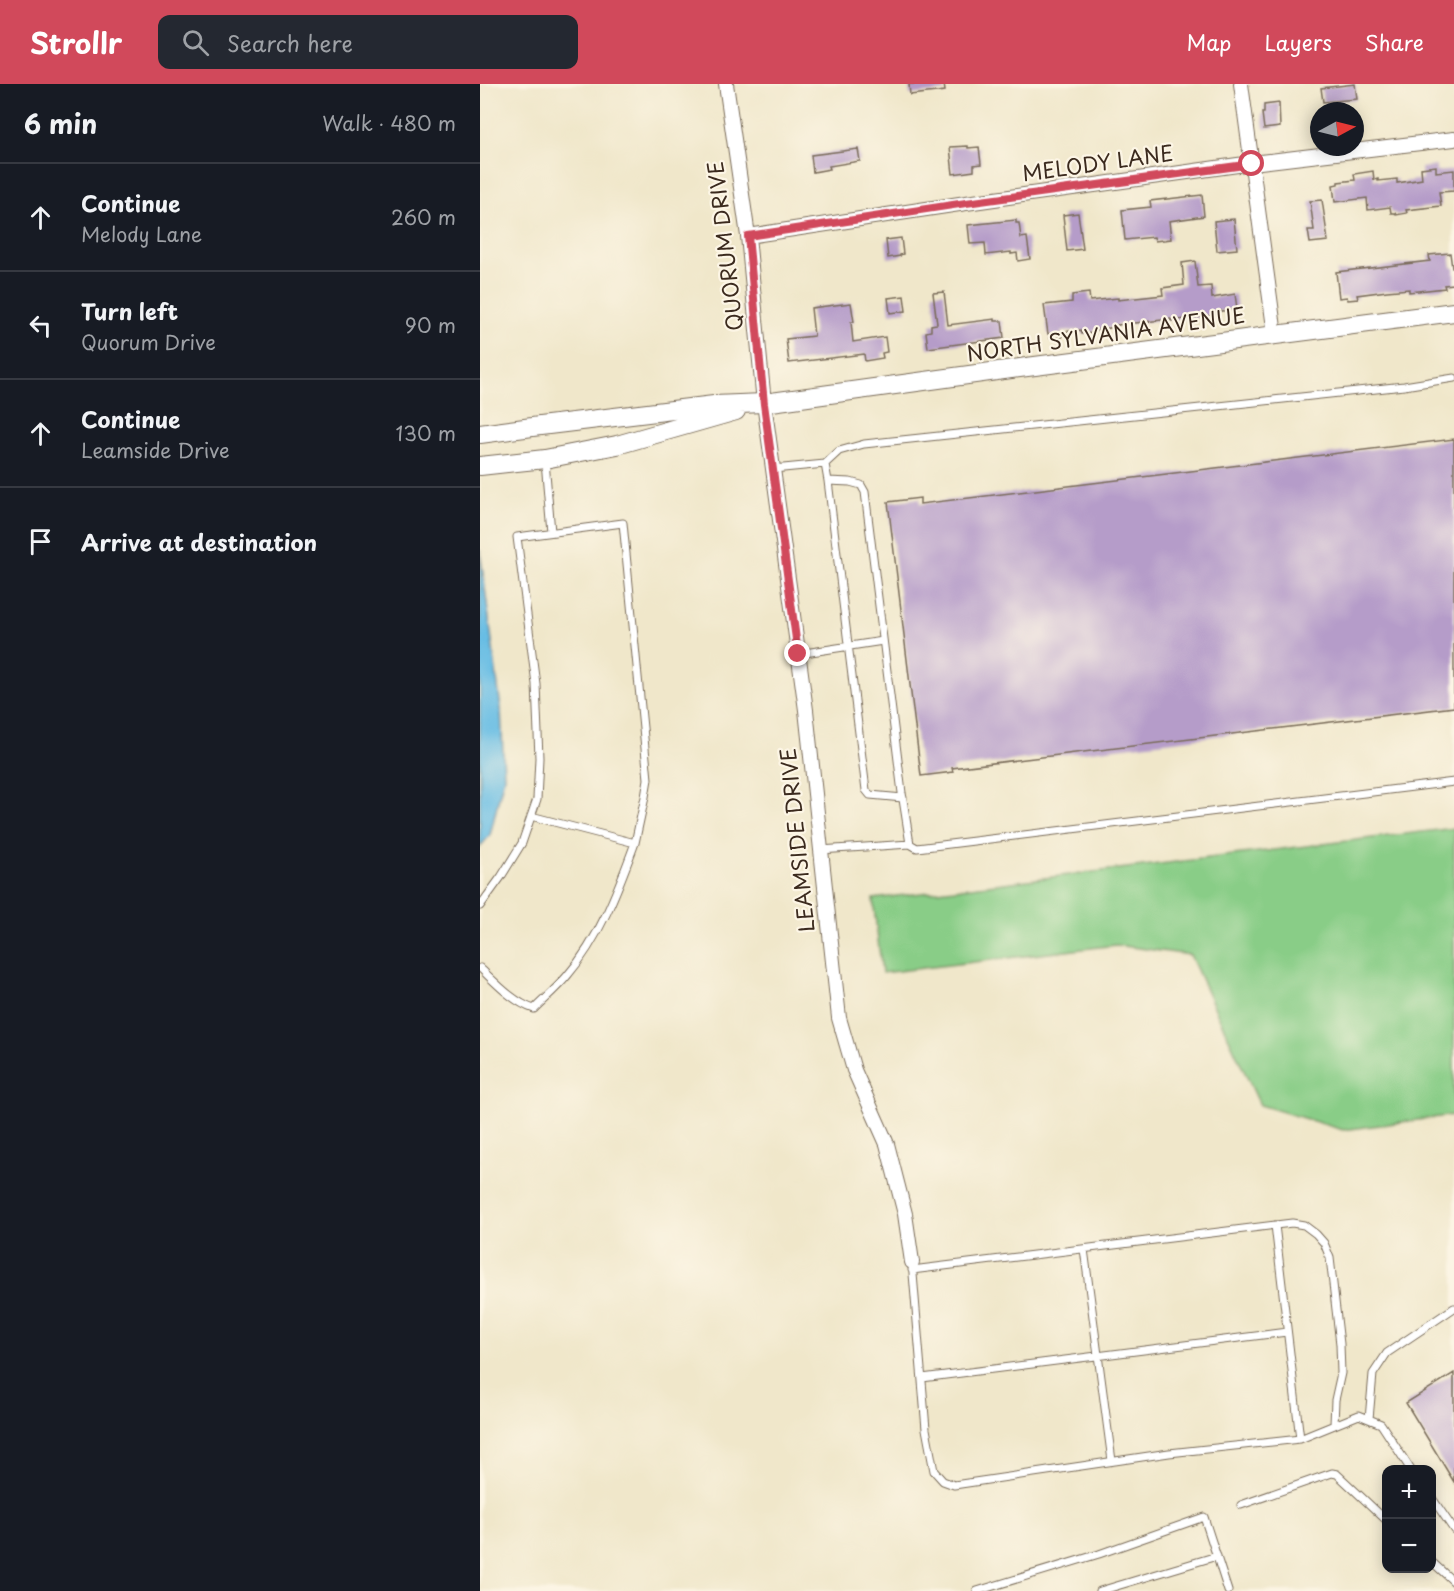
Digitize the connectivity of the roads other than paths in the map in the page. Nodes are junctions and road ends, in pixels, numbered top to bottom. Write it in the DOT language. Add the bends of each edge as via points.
graph roads {
  1 [pos="726,84"];
  2 [pos="1241,84"];
  3 [pos="1454,139"];
  4 [pos="1252,164"];
  5 [pos="748,236"];
  6 [pos="1454,312"];
  7 [pos="1275,335"];
  8 [pos="1454,378"];
  9 [pos="764,404"];
  10 [pos="540,426"];
  11 [pos="487,434"];
  12 [pos="545,459"];
  13 [pos="825,464"];
  14 [pos="488,465"];
  15 [pos="773,469"];
  16 [pos="828,482"];
  17 [pos="551,532"];
  18 [pos="883,641"];
  19 [pos="848,646"];
  20 [pos="798,654"];
  21 [pos="1454,782"];
  22 [pos="903,798"];
  23 [pos="531,816"];
  24 [pos="635,843"];
  25 [pos="910,844"];
  26 [pos="820,850"];
  27 [pos="480,906"];
  28 [pos="480,968"];
  29 [pos="1275,1225"];
  30 [pos="1084,1249"];
  31 [pos="912,1266"];
  32 [pos="1454,1308"];
  33 [pos="1287,1332"];
  34 [pos="1098,1355"];
  35 [pos="922,1378"];
  36 [pos="1369,1419"];
  37 [pos="1334,1424"];
  38 [pos="1300,1439"];
  39 [pos="1112,1461"];
  40 [pos="1408,1465"];
  41 [pos="1241,1505"];
  42 [pos="1436,1505"];
  43 [pos="1385,1519"];
  44 [pos="1454,1530"];
  45 [pos="1217,1556"];
  46 [pos="1436,1566"];
  47 [pos="1454,1582"];
  48 [pos="977,1591"];
  49 [pos="1100,1591"];
  50 [pos="1228,1591"];
  1 -- 5 [label="street, QUORUM DRIVE"];
  2 -- 4 [label="street"];
  3 -- 4 [label="street, MELODY LANE"];
  4 -- 5 [label="street, MELODY LANE"];
  4 -- 7 [label="street"];
  5 -- 9 [label="street, QUORUM DRIVE"];
  6 -- 7 [label="street, NORTH SYLVANIA AVENUE"];
  7 -- 9 [label="street, NORTH SYLVANIA AVENUE"];
  8 -- 13 [label="lane" via="864,444 839,451"];
  9 -- 10 [label="street, NORTH SYLVANIA AVENUE" via="714,405"];
  9 -- 12 [label="street, NORTH SYLVANIA AVENUE" via="617,445"];
  9 -- 15 [label="street, LEAMSIDE DRIVE"];
  10 -- 11 [label="street, NORTH SYLVANIA AVENUE"];
  10 -- 12 [label="street"];
  12 -- 14 [label="street, NORTH SYLVANIA AVENUE"];
  12 -- 17 [label="lane"];
  13 -- 15 [label="lane"];
  13 -- 16 [label="lane"];
  15 -- 20 [label="street, LEAMSIDE DRIVE"];
  16 -- 18 [label="lane" via="850,482 861,485 865,492"];
  16 -- 19 [label="lane"];
  17 -- 23 [label="lane" via="517,537 540,758 537,799"];
  17 -- 24 [label="lane" via="623,523 648,779"];
  18 -- 19 [label="lane"];
  18 -- 22 [label="lane"];
  19 -- 20 [label="lane"];
  19 -- 22 [label="lane" via="866,790 870,795"];
  20 -- 26 [label="street, LEAMSIDE DRIVE"];
  21 -- 25 [label="lane" via="917,848"];
  22 -- 25 [label="lane"];
  23 -- 24 [label="lane"];
  23 -- 27 [label="lane" via="522,843"];
  24 -- 28 [label="lane" via="618,889 590,944 534,1009 506,992"];
  25 -- 26 [label="lane"];
  26 -- 31 [label="street, LEAMSIDE DRIVE" via="839,1018 854,1070 887,1144 905,1214"];
  29 -- 30 [label="lane"];
  29 -- 33 [label="lane"];
  29 -- 37 [label="lane" via="1304,1226 1324,1243 1330,1258 1341,1373"];
  30 -- 31 [label="lane"];
  30 -- 34 [label="lane"];
  31 -- 35 [label="lane"];
  32 -- 36 [label="lane" via="1387,1353 1373,1374"];
  33 -- 34 [label="lane"];
  33 -- 38 [label="lane"];
  34 -- 35 [label="lane"];
  34 -- 39 [label="lane"];
  35 -- 39 [label="lane" via="934,1471 943,1481 954,1485"];
  36 -- 37 [label="lane" via="1359,1414"];
  36 -- 40 [label="lane" via="1381,1424"];
  37 -- 38 [label="lane"];
  38 -- 39 [label="lane"];
  41 -- 43 [label="lane" via="1332,1473"];
  42 -- 44 [label="lane"];
  45 -- 48 [label="lane" via="1204,1517"];
  45 -- 49 [label="lane"];
  45 -- 50 [label="lane"];
  46 -- 47 [label="lane"];
}
